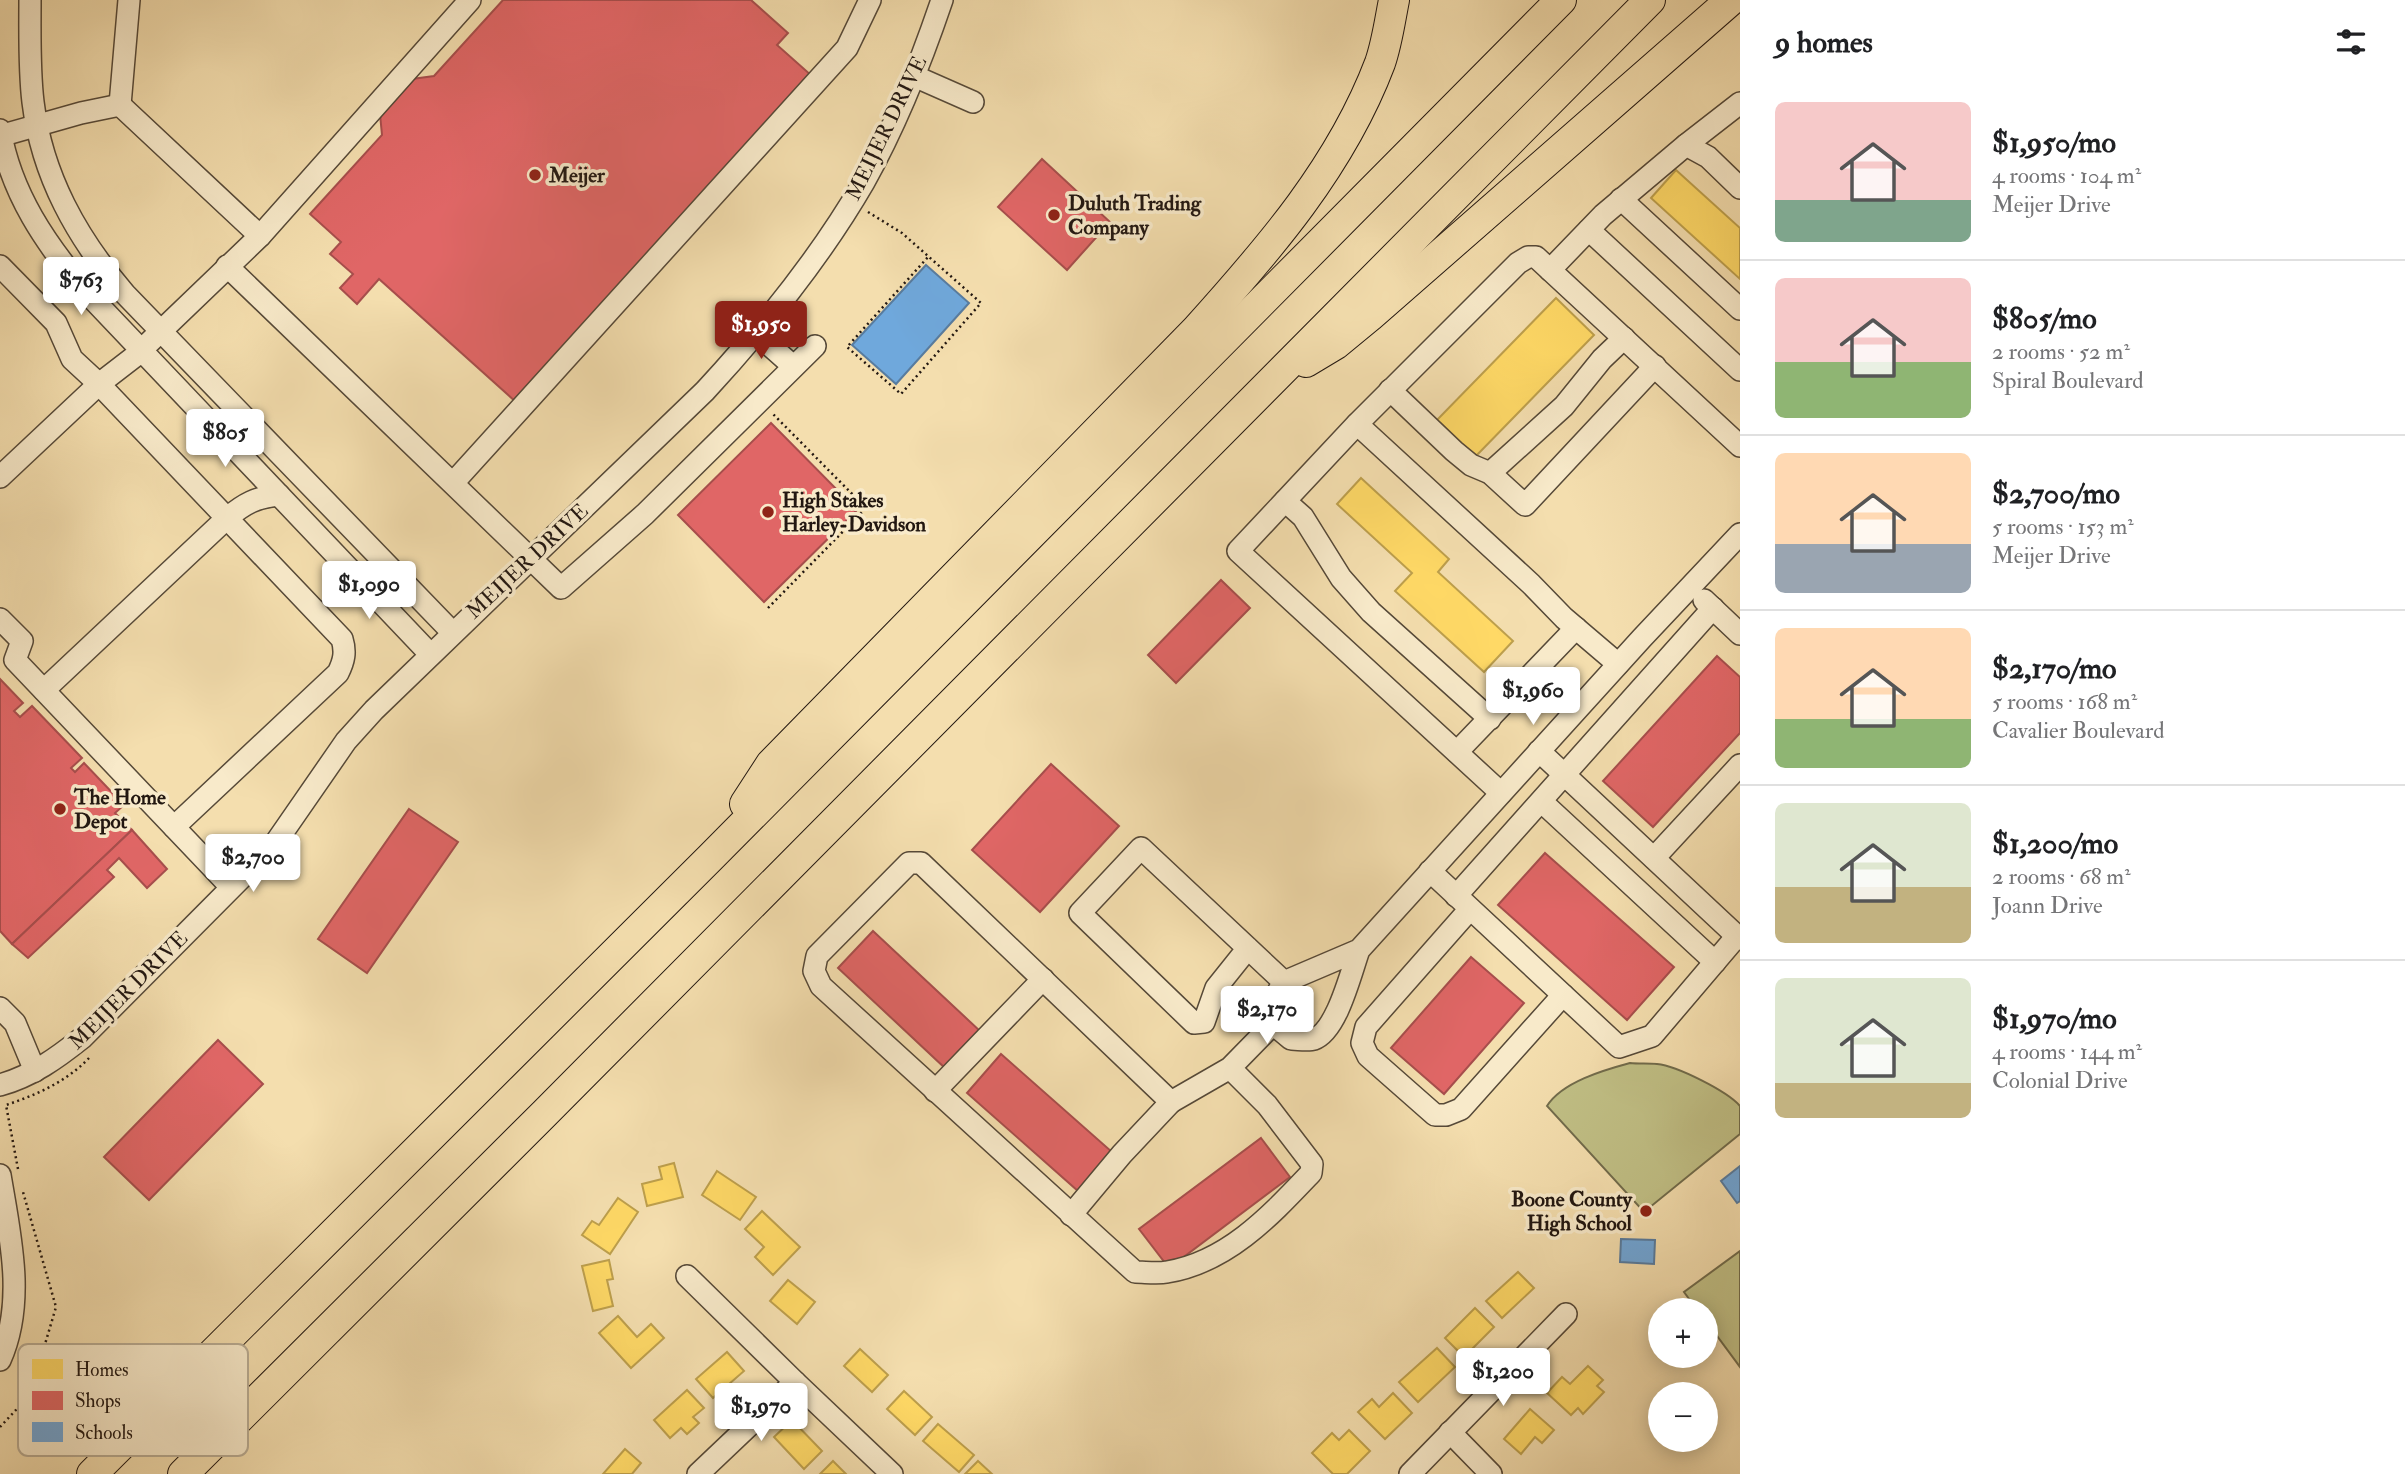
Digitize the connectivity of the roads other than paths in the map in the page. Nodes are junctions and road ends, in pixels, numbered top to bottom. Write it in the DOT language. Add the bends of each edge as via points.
graph roads {
  1 [pos="30,0"];
  2 [pos="129,0"];
  3 [pos="470,0"];
  4 [pos="870,0"];
  5 [pos="943,0"];
  6 [pos="1394,0"];
  7 [pos="1561,0"];
  8 [pos="1650,0"];
  9 [pos="1731,0"];
  10 [pos="914,76"];
  11 [pos="973,102"];
  12 [pos="1740,103"];
  13 [pos="120,105"];
  14 [pos="37,127"];
  15 [pos="0,134"];
  16 [pos="1686,145"];
  17 [pos="1740,188"];
  18 [pos="1621,199"];
  19 [pos="1589,230"];
  20 [pos="260,236"];
  21 [pos="0,266"];
  22 [pos="227,266"];
  23 [pos="1550,270"];
  24 [pos="1740,309"];
  25 [pos="160,330"];
  26 [pos="757,334"];
  27 [pos="1624,338"];
  28 [pos="815,346"];
  29 [pos="141,350"];
  30 [pos="793,366"];
  31 [pos="1655,366"];
  32 [pos="1740,370"];
  33 [pos="99,384"];
  34 [pos="1390,390"];
  35 [pos="1259,392"];
  36 [pos="1357,424"];
  37 [pos="1739,442"];
  38 [pos="256,471"];
  39 [pos="1490,472"];
  40 [pos="0,477"];
  41 [pos="453,483"];
  42 [pos="279,495"];
  43 [pos="1285,501"];
  44 [pos="247,502"];
  45 [pos="227,518"];
  46 [pos="1740,534"];
  47 [pos="1732,557"];
  48 [pos="533,559"];
  49 [pos="1690,587"];
  50 [pos="1713,608"];
  51 [pos="0,619"];
  52 [pos="1576,628"];
  53 [pos="452,632"];
  54 [pos="1740,634"];
  55 [pos="429,654"];
  56 [pos="1618,664"];
  57 [pos="44,690"];
  58 [pos="1490,719"];
  59 [pos="1539,751"];
  60 [pos="1457,752"];
  61 [pos="1740,765"];
  62 [pos="1565,775"];
  63 [pos="1501,793"];
  64 [pos="1542,802"];
  65 [pos="174,827"];
  66 [pos="711,857"];
  67 [pos="1654,858"];
  68 [pos="1430,871"];
  69 [pos="230,887"];
  70 [pos="1463,902"];
  71 [pos="1739,938"];
  72 [pos="1248,948"];
  73 [pos="1359,950"];
  74 [pos="1716,962"];
  75 [pos="1043,979"];
  76 [pos="1284,982"];
  77 [pos="1563,995"];
  78 [pos="0,1008"];
  79 [pos="1273,1024"];
  80 [pos="1230,1068"];
  81 [pos="35,1072"];
  82 [pos="0,1085"];
  83 [pos="935,1091"];
  84 [pos="1171,1102"];
  85 [pos="0,1175"];
  86 [pos="1071,1216"];
  87 [pos="687,1276"];
  88 [pos="1566,1314"];
  89 [pos="222,1344"];
  90 [pos="0,1360"];
  91 [pos="795,1382"];
  92 [pos="248,1409"];
  93 [pos="1450,1432"];
  94 [pos="110,1456"];
  95 [pos="201,1456"];
  96 [pos="92,1474"];
  97 [pos="183,1474"];
  98 [pos="698,1474"];
  99 [pos="892,1474"];
  100 [pos="1410,1474"];
  101 [pos="1491,1474"];
  1 -- 14 [label="street"];
  2 -- 13 [label="street"];
  3 -- 20 [label="street"];
  4 -- 41 [label="street" via="847,48"];
  5 -- 10 [label="street, MEIJER DRIVE"];
  6 -- 66 [label="highway" via="1381,60 1356,120 1314,189 1257,262 771,764"];
  7 -- 66 [label="highway"];
  8 -- 35 [label="highway"];
  9 -- 35 [label="highway" via="1370,316 1336,344"];
  10 -- 11 [label="street"];
  10 -- 26 [label="street, MEIJER DRIVE" via="864,182"];
  12 -- 16 [label="street"];
  13 -- 14 [label="street"];
  13 -- 20 [label="street"];
  14 -- 15 [label="street"];
  14 -- 25 [label="street" via="73,225 97,261"];
  15 -- 29 [label="street" via="35,225 87,293"];
  16 -- 17 [label="street" via="1708,157"];
  16 -- 18 [label="street"];
  18 -- 19 [label="street"];
  18 -- 24 [label="street"];
  19 -- 23 [label="street"];
  19 -- 32 [label="street"];
  20 -- 22 [label="street"];
  21 -- 33 [label="street" via="55,323 72,359"];
  22 -- 25 [label="street"];
  22 -- 41 [label="street"];
  23 -- 27 [label="street"];
  23 -- 34 [label="street" via="1536,257 1518,263"];
  25 -- 29 [label="street"];
  25 -- 53 [label="street"];
  26 -- 30 [label="street"];
  26 -- 48 [label="street, MEIJER DRIVE"];
  27 -- 31 [label="street"];
  27 -- 39 [label="street" via="1564,406"];
  28 -- 30 [label="street"];
  29 -- 33 [label="street"];
  29 -- 38 [label="street"];
  30 -- 48 [label="street" via="645,514 561,588"];
  31 -- 37 [label="street"];
  31 -- 39 [label="street" via="1525,505"];
  33 -- 40 [label="street"];
  33 -- 45 [label="street"];
  34 -- 36 [label="street"];
  34 -- 39 [label="street" via="1471,465"];
  35 -- 92 [label="highway"];
  36 -- 43 [label="street"];
  36 -- 52 [label="street"];
  38 -- 42 [label="street"];
  38 -- 44 [label="street"];
  41 -- 48 [label="street"];
  42 -- 44 [label="street"];
  42 -- 55 [label="street"];
  43 -- 58 [label="street" via="1303,517 1341,578 1371,612"];
  43 -- 60 [label="street" via="1238,551"];
  44 -- 45 [label="street"];
  45 -- 57 [label="street"];
  45 -- 65 [label="street" via="342,639 344,661 338,673"];
  46 -- 47 [label="street"];
  47 -- 49 [label="street"];
  48 -- 53 [label="street, MEIJER DRIVE"];
  49 -- 50 [label="street"];
  49 -- 56 [label="street"];
  50 -- 54 [label="street"];
  50 -- 62 [label="street"];
  51 -- 57 [label="street" via="22,641 15,660"];
  52 -- 56 [label="street"];
  52 -- 58 [label="street"];
  53 -- 55 [label="street, MEIJER DRIVE"];
  55 -- 69 [label="street, MEIJER DRIVE" via="346,741 274,845"];
  56 -- 59 [label="street"];
  57 -- 65 [label="street"];
  58 -- 60 [label="street"];
  59 -- 62 [label="street"];
  59 -- 63 [label="street"];
  60 -- 63 [label="street"];
  61 -- 67 [label="street"];
  62 -- 64 [label="street"];
  62 -- 67 [label="street"];
  63 -- 68 [label="street"];
  64 -- 70 [label="street"];
  64 -- 74 [label="street"];
  65 -- 69 [label="street"];
  66 -- 89 [label="highway"];
  67 -- 71 [label="street"];
  68 -- 70 [label="street"];
  68 -- 73 [label="street"];
  69 -- 81 [label="street, MEIJER DRIVE" via="82,1038"];
  70 -- 77 [label="street"];
  70 -- 77 [label="street" via="1366,1027 1362,1042 1368,1056 1435,1115 1446,1115 1461,1109"];
  71 -- 74 [label="street"];
  72 -- 72 [label="street" via="1141,848 1080,913 1194,1023 1204,1021 1216,988"];
  72 -- 76 [label="street"];
  73 -- 76 [label="street"];
  73 -- 79 [label="street" via="1327,1029 1314,1039 1292,1039"];
  74 -- 77 [label="street" via="1652,1036 1619,1047"];
  75 -- 83 [label="street"];
  75 -- 83 [label="street" via="920,863 909,863 817,956 814,971 821,986"];
  75 -- 84 [label="street"];
  76 -- 79 [label="street" via="1269,1007"];
  78 -- 81 [label="street" via="15,1023"];
  79 -- 80 [label="street"];
  80 -- 84 [label="street"];
  80 -- 86 [label="street" via="1267,1105 1312,1164 1311,1173 1266,1220 1211,1259 1167,1272 1135,1272"];
  81 -- 82 [label="street, MEIJER DRIVE"];
  83 -- 86 [label="street"];
  84 -- 86 [label="street"];
  85 -- 90 [label="street" via="14,1276 9,1334"];
  87 -- 91 [label="street"];
  88 -- 93 [label="street"];
  91 -- 98 [label="street"];
  91 -- 99 [label="street"];
  93 -- 100 [label="street"];
  93 -- 101 [label="street"];
  94 -- 96 [label="highway"];
  95 -- 97 [label="highway"];
}
